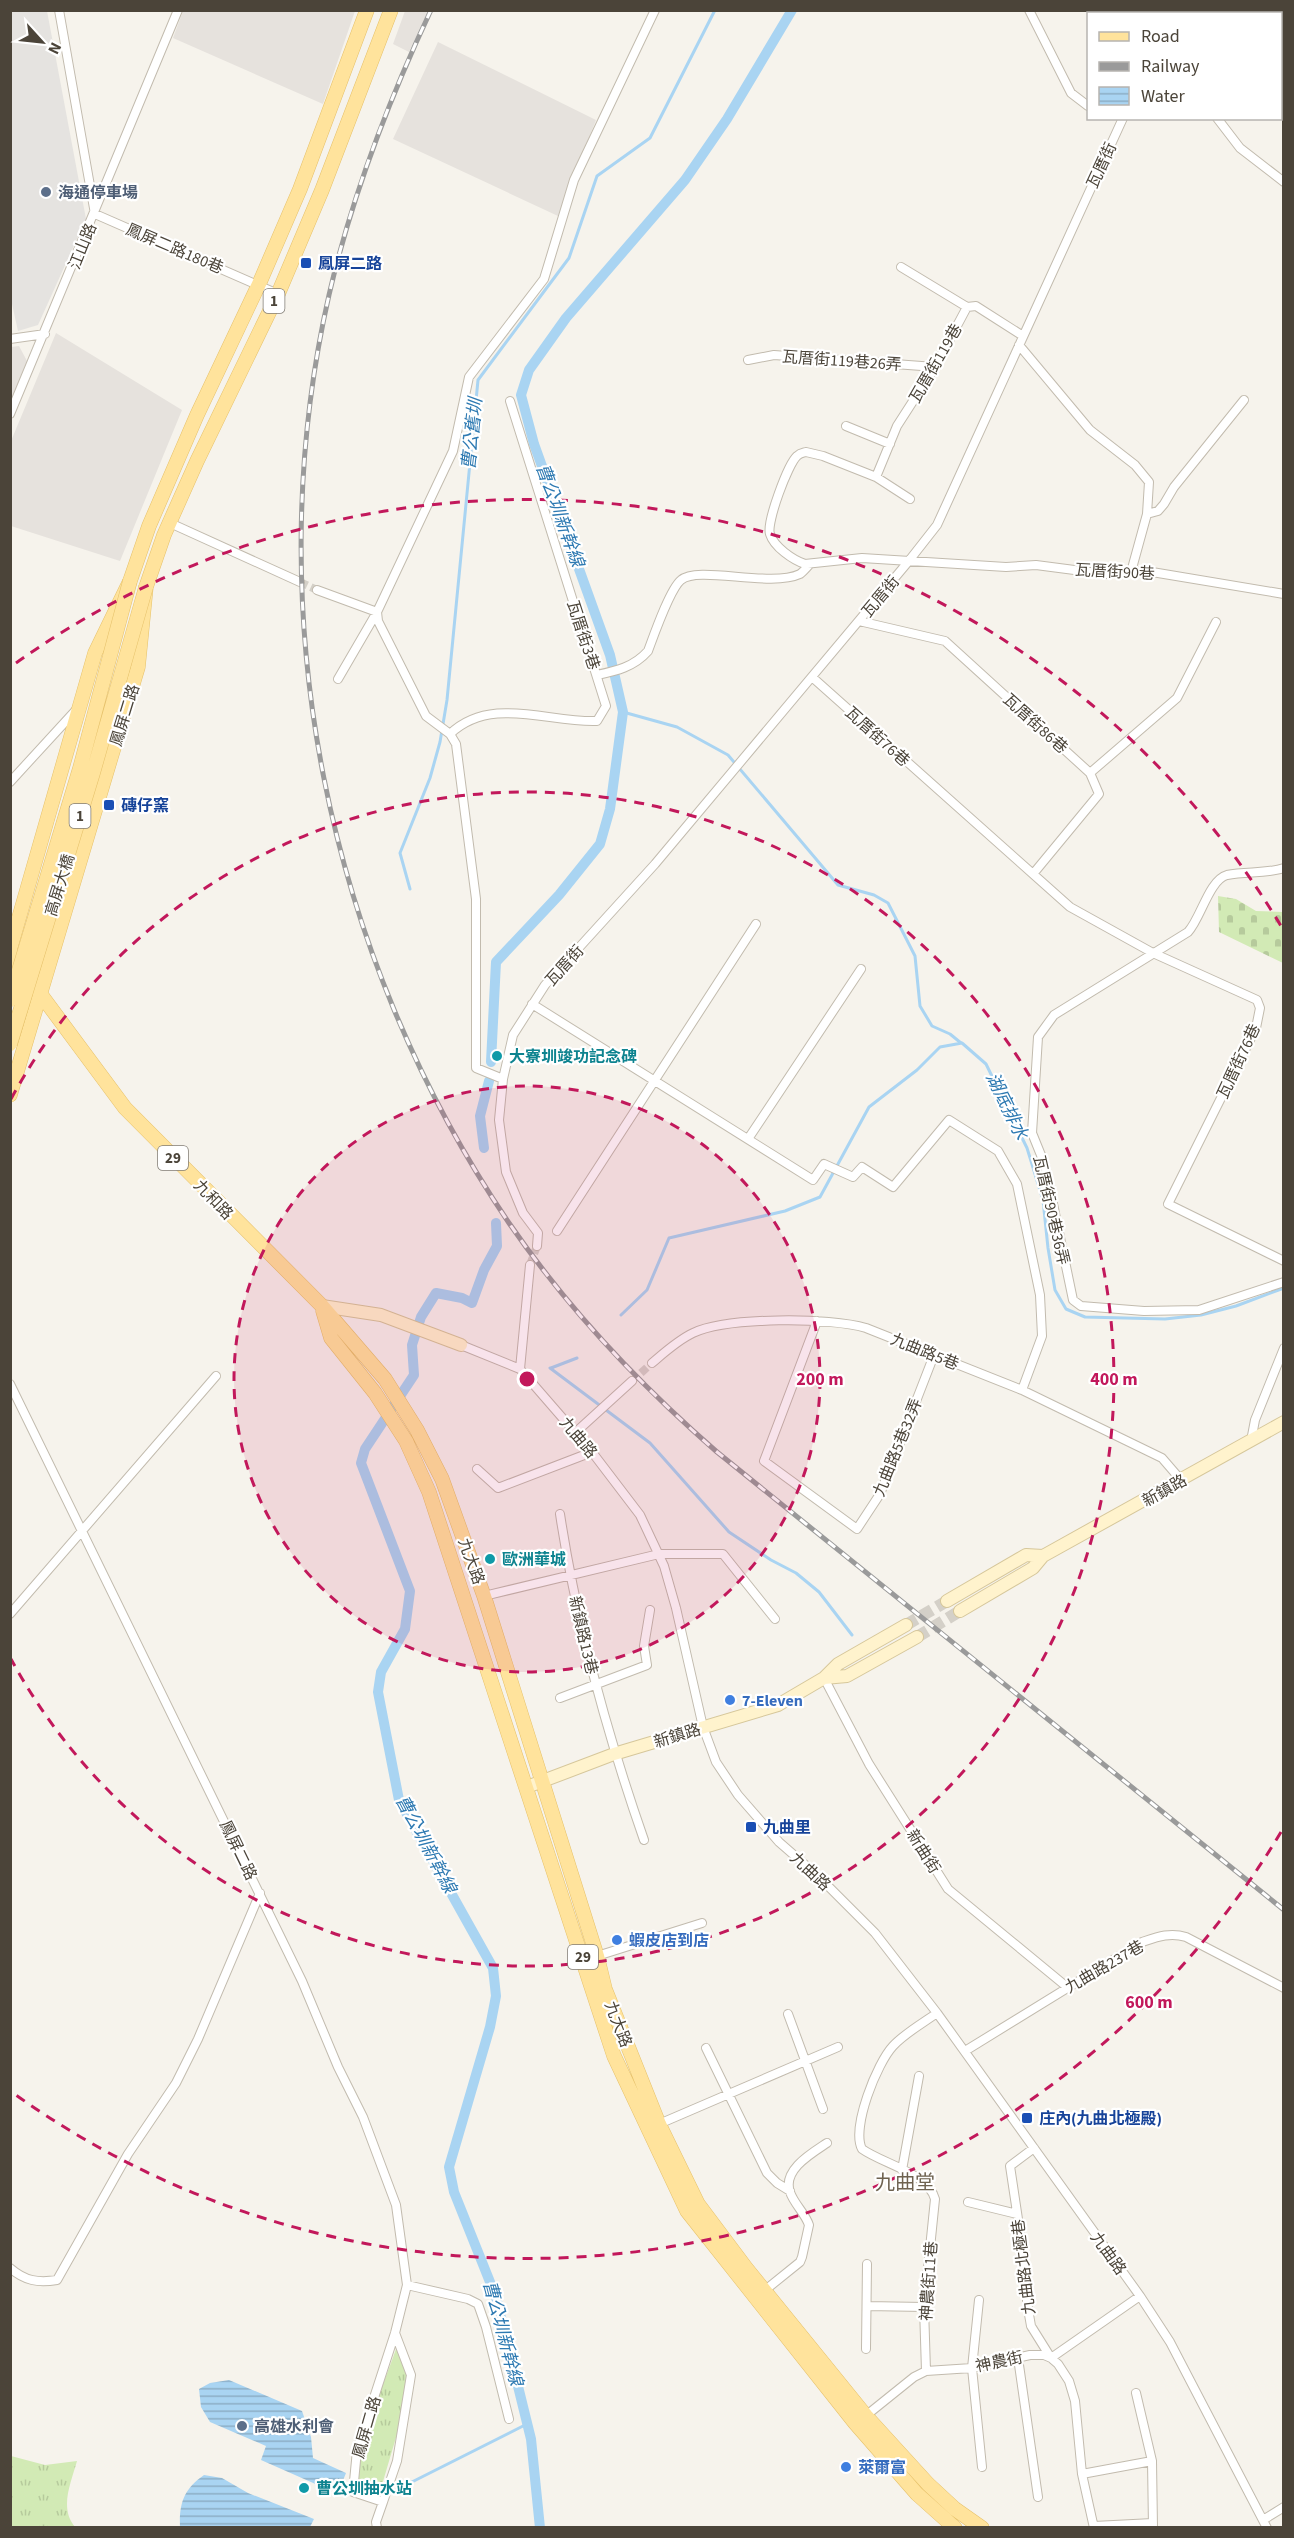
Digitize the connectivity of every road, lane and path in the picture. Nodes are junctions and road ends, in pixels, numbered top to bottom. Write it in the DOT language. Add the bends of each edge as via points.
graph roads {
  1 [pos="59,10"];
  2 [pos="178,10"];
  3 [pos="391,10"];
  4 [pos="656,10"];
  5 [pos="1029,10"];
  6 [pos="365,16"];
  7 [pos="384,31"];
  8 [pos="1087,105"];
  9 [pos="1120,120"];
  10 [pos="1218,120"];
  11 [pos="1284,182"];
  12 [pos="95,214"];
  13 [pos="901,267"];
  14 [pos="259,284"];
  15 [pos="278,294"];
  16 [pos="967,307"];
  17 [pos="45,334"];
  18 [pos="1023,336"];
  19 [pos="10,339"];
  20 [pos="1019,345"];
  21 [pos="748,360"];
  22 [pos="935,367"];
  23 [pos="1244,399"];
  24 [pos="510,401"];
  25 [pos="10,414"];
  26 [pos="846,426"];
  27 [pos="890,444"];
  28 [pos="876,477"];
  29 [pos="910,500"];
  30 [pos="1147,514"];
  31 [pos="170,523"];
  32 [pos="908,562"];
  33 [pos="811,564"];
  34 [pos="1131,572"];
  35 [pos="130,581"];
  36 [pos="300,582"];
  37 [pos="146,587"];
  38 [pos="317,590"];
  39 [pos="1284,594"];
  40 [pos="377,612"];
  41 [pos="859,621"];
  42 [pos="1216,622"];
  43 [pos="600,675"];
  44 [pos="812,677"];
  45 [pos="338,679"];
  46 [pos="82,704"];
  47 [pos="448,732"];
  48 [pos="10,768"];
  49 [pos="21,769"];
  50 [pos="1090,773"];
  51 [pos="10,782"];
  52 [pos="1284,868"];
  53 [pos="1033,874"];
  54 [pos="756,924"];
  55 [pos="10,951"];
  56 [pos="1152,953"];
  57 [pos="861,969"];
  58 [pos="41,995"];
  59 [pos="10,1000"];
  60 [pos="532,1004"];
  61 [pos="10,1044"];
  62 [pos="503,1079"];
  63 [pos="654,1081"];
  64 [pos="10,1095"];
  65 [pos="748,1139"];
  66 [pos="557,1230"];
  67 [pos="537,1246"];
  68 [pos="1284,1261"];
  69 [pos="530,1265"];
  70 [pos="1284,1282"];
  71 [pos="322,1306"];
  72 [pos="817,1321"];
  73 [pos="461,1345"];
  74 [pos="1284,1348"];
  75 [pos="934,1355"];
  76 [pos="652,1363"];
  77 [pos="520,1369"];
  78 [pos="216,1376"];
  79 [pos="632,1381"];
  80 [pos="10,1384"];
  81 [pos="1022,1390"];
  82 [pos="1284,1422"];
  83 [pos="417,1430"];
  84 [pos="576,1432"];
  85 [pos="1251,1441"];
  86 [pos="592,1452"];
  87 [pos="477,1469"];
  88 [pos="1181,1480"];
  89 [pos="560,1514"];
  90 [pos="81,1530"];
  91 [pos="659,1554"];
  92 [pos="1043,1556"];
  93 [pos="569,1575"];
  94 [pos="484,1596"];
  95 [pos="947,1601"];
  96 [pos="650,1610"];
  97 [pos="960,1611"];
  98 [pos="10,1614"];
  99 [pos="776,1619"];
  100 [pos="906,1625"];
  101 [pos="917,1637"];
  102 [pos="824,1678"];
  103 [pos="596,1684"];
  104 [pos="560,1698"];
  105 [pos="703,1727"];
  106 [pos="614,1754"];
  107 [pos="542,1782"];
  108 [pos="526,1787"];
  109 [pos="644,1840"];
  110 [pos="260,1893"];
  111 [pos="702,1923"];
  112 [pos="597,1956"];
  113 [pos="1067,1987"];
  114 [pos="1284,1988"];
  115 [pos="937,2013"];
  116 [pos="788,2014"];
  117 [pos="837,2047"];
  118 [pos="706,2048"];
  119 [pos="965,2051"];
  120 [pos="806,2061"];
  121 [pos="919,2076"];
  122 [pos="728,2094"];
  123 [pos="823,2109"];
  124 [pos="659,2124"];
  125 [pos="827,2143"];
  126 [pos="1034,2148"];
  127 [pos="902,2170"];
  128 [pos="790,2191"];
  129 [pos="968,2202"];
  130 [pos="1017,2214"];
  131 [pos="867,2264"];
  132 [pos="10,2268"];
  133 [pos="407,2284"];
  134 [pos="764,2291"];
  135 [pos="1140,2296"];
  136 [pos="979,2300"];
  137 [pos="867,2306"];
  138 [pos="924,2307"];
  139 [pos="395,2333"];
  140 [pos="866,2349"];
  141 [pos="1018,2358"];
  142 [pos="1051,2358"];
  143 [pos="972,2368"];
  144 [pos="926,2371"];
  145 [pos="1136,2393"];
  146 [pos="509,2419"];
  147 [pos="860,2419"];
  148 [pos="1152,2461"];
  149 [pos="982,2468"];
  150 [pos="1082,2474"];
  151 [pos="1038,2497"];
  152 [pos="383,2502"];
  153 [pos="1284,2507"];
  154 [pos="1265,2524"];
  155 [pos="947,2525"];
  156 [pos="1153,2525"];
  157 [pos="1094,2527"];
  158 [pos="377,2528"];
  159 [pos="981,2528"];
  1 -- 12 [label="street"];
  2 -- 12 [label="street, 江山路"];
  3 -- 7 [label="main road, 鳳屏二路 / 1"];
  4 -- 40 [label="street" via="574,180 544,279 469,377 453,451"];
  5 -- 8 [label="street" via="1071,93"];
  6 -- 7 [label="main road"];
  6 -- 14 [label="main road, 1" via="300,189"];
  7 -- 15 [label="main road, 鳳屏二路 / 1"];
  9 -- 18 [label="street, 瓦厝街"];
  10 -- 11 [label="street" via="1240,148"];
  12 -- 14 [label="street, 鳳屏二路180巷"];
  12 -- 17 [label="street, 江山路"];
  13 -- 16 [label="street"];
  14 -- 15 [label="street, 鳳屏二路180巷"];
  14 -- 35 [label="main road, 1" via="197,415"];
  15 -- 31 [label="main road, 鳳屏二路 / 1"];
  16 -- 18 [label="street, 瓦厝街119巷" via="976,306"];
  16 -- 22 [label="street, 瓦厝街119巷"];
  17 -- 19 [label="street"];
  17 -- 25 [label="street, 江山路"];
  18 -- 20 [label="street, 瓦厝街"];
  20 -- 30 [label="street" via="1090,429 1144,474 1149,482"];
  20 -- 32 [label="street, 瓦厝街" via="948,505"];
  21 -- 22 [label="street, 瓦厝街119巷26弄" via="774,356"];
  22 -- 27 [label="street, 瓦厝街119巷" via="897,426"];
  23 -- 30 [label="street" via="1164,504"];
  24 -- 43 [label="street, 瓦厝街3巷"];
  26 -- 27 [label="street"];
  27 -- 28 [label="street, 瓦厝街119巷"];
  28 -- 29 [label="street"];
  28 -- 33 [label="street" via="806,452 795,457 775,501 770,534 797,561"];
  30 -- 34 [label="street"];
  31 -- 36 [label="street"];
  31 -- 37 [label="main road, 鳳屏二路 / 1"];
  32 -- 33 [label="street, 瓦厝街90巷" via="862,558"];
  32 -- 34 [label="street, 瓦厝街90巷" via="1036,565 1104,574"];
  32 -- 41 [label="street, 瓦厝街"];
  33 -- 43 [label="street" via="800,574 766,579 697,573 688,576 675,586 648,651 635,664"];
  34 -- 39 [label="street, 瓦厝街90巷" via="1146,571"];
  35 -- 46 [label="main road, 1" via="95,653"];
  35 -- 59 [label="main road, 高屏大橋 / 1, bridge" via="80,768"];
  37 -- 58 [label="main road, 鳳屏二路 / 1" via="138,667"];
  37 -- 61 [label="main road, 高屏大橋 / 1, bridge"];
  38 -- 40 [label="street"];
  40 -- 45 [label="street"];
  40 -- 47 [label="street" via="426,716"];
  41 -- 44 [label="street, 瓦厝街"];
  41 -- 50 [label="street, 瓦厝街86巷" via="945,641"];
  42 -- 50 [label="street" via="1177,698"];
  43 -- 47 [label="street, 瓦厝街3巷" via="606,706 597,721 519,712 472,720"];
  44 -- 53 [label="street, 瓦厝街76巷"];
  44 -- 60 [label="street, 瓦厝街"];
  46 -- 49 [label="street"];
  46 -- 55 [label="main road, 1"];
  47 -- 62 [label="street" via="456,744 476,898 476,1068"];
  48 -- 49 [label="street"];
  49 -- 51 [label="street"];
  50 -- 53 [label="street" via="1099,794"];
  52 -- 56 [label="street, 瓦厝街90巷36弄" via="1225,876 1214,885 1195,925"];
  53 -- 56 [label="street, 瓦厝街76巷" via="1070,907"];
  54 -- 63 [label="street"];
  55 -- 58 [label="main road, 九和路 / 29"];
  56 -- 68 [label="street, 瓦厝街76巷" via="1257,1000 1260,1008 1256,1028 1168,1204"];
  56 -- 70 [label="street, 瓦厝街90巷36弄" via="1054,1015 1038,1037 1032,1133 1045,1165 1073,1300 1081,1306 1105,1309 1199,1310"];
  57 -- 65 [label="street"];
  58 -- 64 [label="main road, 鳳屏二路 / 1"];
  58 -- 71 [label="main road, 九和路 / 29" via="125,1108"];
  60 -- 62 [label="street, 瓦厝街" via="513,1035"];
  60 -- 63 [label="street"];
  62 -- 67 [label="street, 瓦厝街" via="500,1120 506,1172 523,1213 538,1233"];
  63 -- 65 [label="street"];
  63 -- 66 [label="street"];
  65 -- 81 [label="street, 瓦厝街90巷36弄" via="813,1180 824,1164 853,1177 862,1167 893,1186 949,1120 998,1151 1017,1184 1040,1295 1042,1336"];
  69 -- 77 [label="street"];
  71 -- 73 [label="street, 九曲路" via="381,1315"];
  71 -- 83 [label="main road, 九和路 / 29" via="386,1379"];
  71 -- 108 [label="main road, 九大路 / 29" via="331,1338 375,1393 406,1441 429,1491"];
  72 -- 75 [label="street, 九曲路5巷" via="847,1322"];
  72 -- 75 [label="street, 九曲路5巷32弄" via="764,1461 857,1529 880,1494"];
  72 -- 76 [label="street, 九曲路5巷" via="739,1323 695,1332"];
  73 -- 77 [label="street, 九曲路"];
  74 -- 85 [label="street" via="1255,1420"];
  75 -- 81 [label="street, 九曲路5巷"];
  77 -- 84 [label="street, 九曲路"];
  78 -- 90 [label="street"];
  79 -- 84 [label="street"];
  80 -- 90 [label="street, 鳳屏二路"];
  81 -- 88 [label="street, 九曲路5巷" via="1162,1458"];
  82 -- 85 [label="street, 新鎮路"];
  83 -- 94 [label="main road, 九大路 / 29" via="442,1479"];
  84 -- 86 [label="street, 九曲路"];
  85 -- 88 [label="street, 新鎮路"];
  86 -- 87 [label="street" via="498,1488"];
  86 -- 91 [label="street, 九曲路" via="640,1515"];
  88 -- 92 [label="street, 新鎮路"];
  89 -- 93 [label="street, 新鎮路13巷"];
  90 -- 98 [label="street"];
  90 -- 110 [label="street, 鳳屏二路"];
  91 -- 93 [label="street"];
  91 -- 99 [label="street" via="723,1554"];
  91 -- 105 [label="street, 九曲路" via="676,1608"];
  92 -- 95 [label="street, 新鎮路" via="1026,1555"];
  92 -- 97 [label="street, 新鎮路" via="1033,1568"];
  93 -- 94 [label="street"];
  93 -- 103 [label="street, 新鎮路13巷"];
  94 -- 107 [label="main road, 九大路 / 29"];
  96 -- 103 [label="street" via="644,1646 647,1665"];
  100 -- 102 [label="street, 新鎮路" via="838,1664"];
  101 -- 102 [label="street, 新鎮路" via="847,1676"];
  102 -- 105 [label="street, 新鎮路" via="778,1705"];
  102 -- 113 [label="street, 新曲街" via="869,1764 948,1889"];
  103 -- 104 [label="street"];
  103 -- 106 [label="street, 新鎮路13巷"];
  105 -- 106 [label="street, 新鎮路"];
  105 -- 115 [label="street, 九曲路" via="716,1762 738,1796 779,1842 875,1933"];
  106 -- 107 [label="street, 新鎮路"];
  106 -- 109 [label="street, 新鎮路13巷"];
  107 -- 108 [label="street, 新鎮路"];
  107 -- 112 [label="main road, 九大路 / 29"];
  108 -- 147 [label="main road, 九大路 / 29" via="614,2056 687,2211"];
  110 -- 132 [label="street" via="176,2083 128,2154 57,2280 33,2281"];
  110 -- 133 [label="street, 鳳屏二路" via="363,2117 396,2205"];
  111 -- 112 [label="street"];
  112 -- 124 [label="main road, 九大路 / 29" via="605,1989"];
  113 -- 114 [label="street, 九曲路237巷" via="1142,1942 1176,1934"];
  113 -- 119 [label="street, 九曲路237巷"];
  115 -- 119 [label="street, 九曲路"];
  115 -- 127 [label="street" via="885,2055 858,2132 861,2149"];
  116 -- 120 [label="street"];
  117 -- 120 [label="street"];
  118 -- 122 [label="street"];
  119 -- 126 [label="street, 九曲路"];
  120 -- 122 [label="street"];
  120 -- 123 [label="street"];
  121 -- 127 [label="street"];
  122 -- 124 [label="street"];
  122 -- 128 [label="street" via="767,2173"];
  124 -- 134 [label="main road, 九大路 / 29" via="698,2204"];
  125 -- 128 [label="street" via="794,2170"];
  126 -- 130 [label="street, 九曲路北極巷" via="1010,2166"];
  126 -- 135 [label="street, 九曲路"];
  127 -- 138 [label="street, 神農街11巷" via="925,2182 935,2199"];
  128 -- 134 [label="street" via="809,2225 802,2257"];
  129 -- 130 [label="street"];
  130 -- 142 [label="street, 九曲路北極巷" via="1031,2326"];
  131 -- 137 [label="street"];
  133 -- 139 [label="street, 鳳屏二路"];
  133 -- 146 [label="street" via="477,2304"];
  134 -- 147 [label="main road, 九大路 / 29"];
  135 -- 142 [label="street"];
  135 -- 154 [label="street, 九曲路" via="1170,2342"];
  136 -- 143 [label="street"];
  137 -- 138 [label="street"];
  137 -- 140 [label="street"];
  138 -- 144 [label="street, 神農街11巷"];
  139 -- 152 [label="street, 鳳屏二路" via="411,2375 397,2461"];
  139 -- 152 [label="street, 鳳屏二路" via="354,2470 353,2492"];
  141 -- 142 [label="street, 神農街"];
  141 -- 143 [label="street, 神農街"];
  141 -- 151 [label="street"];
  142 -- 150 [label="street, 九曲路北極巷" via="1070,2381"];
  143 -- 144 [label="street, 神農街"];
  143 -- 149 [label="street"];
  144 -- 147 [label="street, 神農街"];
  145 -- 148 [label="street"];
  147 -- 155 [label="main road, 九大路 / 29" via="916,2494"];
  147 -- 159 [label="main road, 九大路 / 29" via="955,2509"];
  148 -- 150 [label="street"];
  148 -- 156 [label="street"];
  150 -- 157 [label="street, 九曲路北極巷"];
  152 -- 158 [label="street, 鳳屏二路"];
  153 -- 154 [label="street"];
  156 -- 157 [label="street"];
}
